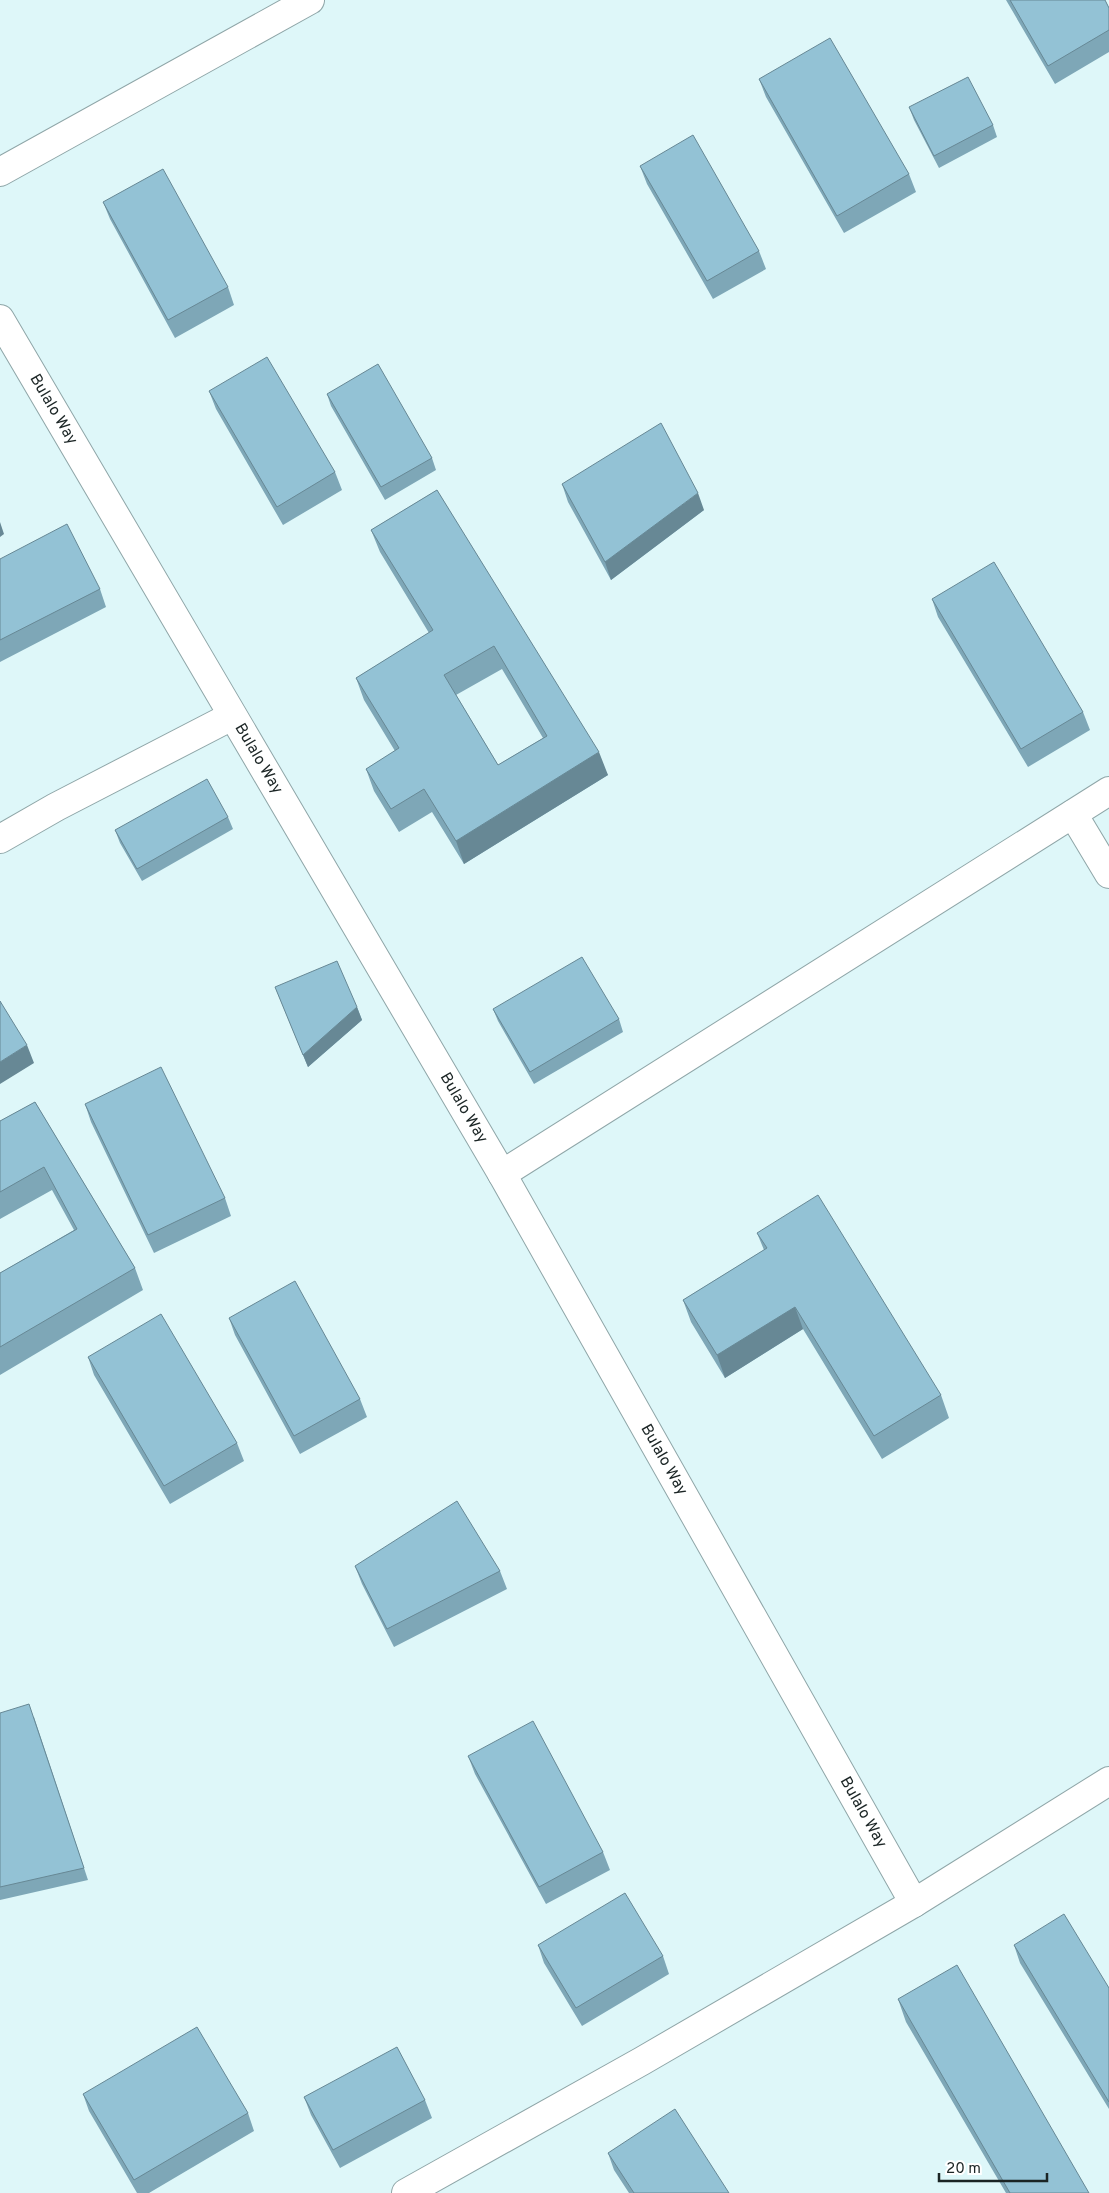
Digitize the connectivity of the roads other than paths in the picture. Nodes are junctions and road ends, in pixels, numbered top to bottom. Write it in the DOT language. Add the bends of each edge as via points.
graph roads {
  1 [pos="310,0"];
  2 [pos="0,172"];
  3 [pos="0,319"];
  4 [pos="232,716"];
  5 [pos="1109,792"];
  6 [pos="1073,814"];
  7 [pos="0,839"];
  8 [pos="1109,874"];
  9 [pos="502,1174"];
  10 [pos="1109,1781"];
  11 [pos="914,1904"];
  12 [pos="406,2193"];
  1 -- 2 [label="street"];
  3 -- 4 [label="street, Bulalo Way"];
  4 -- 7 [label="street"];
  4 -- 9 [label="street, Bulalo Way"];
  5 -- 6 [label="street"];
  6 -- 8 [label="street"];
  6 -- 9 [label="street"];
  9 -- 11 [label="street, Bulalo Way"];
  10 -- 11 [label="street"];
  11 -- 12 [label="street"];
}
